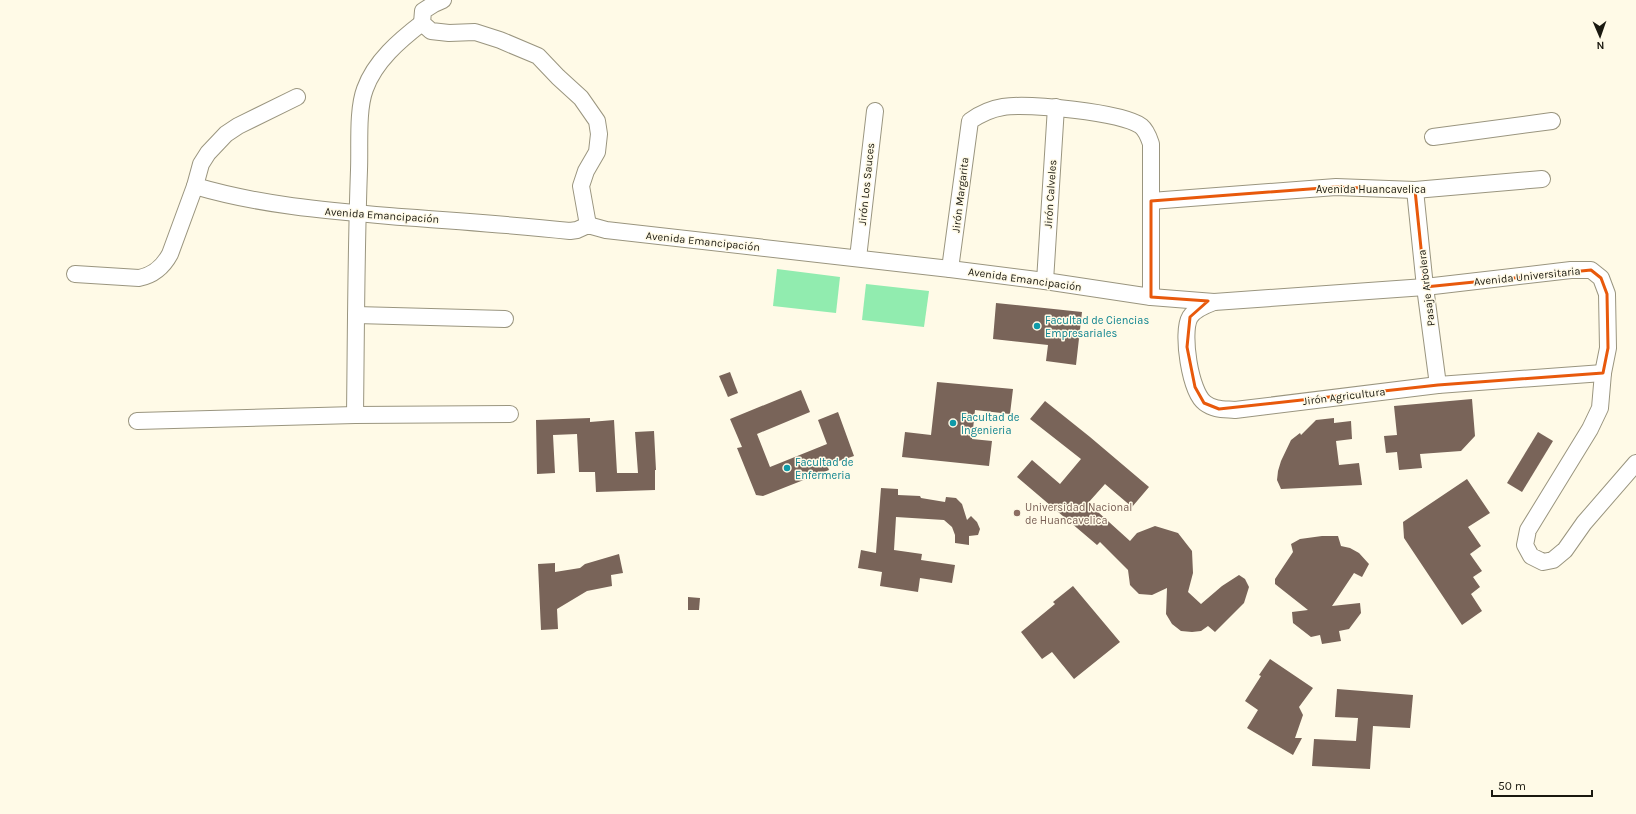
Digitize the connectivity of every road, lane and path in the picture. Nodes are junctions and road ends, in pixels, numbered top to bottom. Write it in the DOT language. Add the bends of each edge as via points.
graph roads {
  1 [pos="443,0"];
  2 [pos="422,23"];
  3 [pos="297,97"];
  4 [pos="1056,107"];
  5 [pos="875,111"];
  6 [pos="1552,121"];
  7 [pos="1433,137"];
  8 [pos="1542,178"];
  9 [pos="195,186"];
  10 [pos="1415,190"];
  11 [pos="1151,201"];
  12 [pos="357,214"];
  13 [pos="588,225"];
  14 [pos="858,258"];
  15 [pos="950,269"];
  16 [pos="75,274"];
  17 [pos="1045,281"];
  18 [pos="1425,287"];
  19 [pos="1151,297"];
  20 [pos="1214,302"];
  21 [pos="356,315"];
  22 [pos="505,319"];
  23 [pos="1603,373"];
  24 [pos="1438,385"];
  25 [pos="510,414"];
  26 [pos="355,415"];
  27 [pos="137,421"];
  28 [pos="1636,463"];
  1 -- 2 [label="street" via="423,11"];
  2 -- 12 [label="street" via="385,57 365,89 361,112"];
  2 -- 13 [label="street" via="431,31 476,32 538,56 581,98 597,121 599,134 597,152 581,186"];
  3 -- 9 [label="street" via="250,119 226,134 201,164"];
  4 -- 11 [label="street" via="1119,118 1135,122 1142,127 1151,144"];
  4 -- 15 [label="street, Jirón Margarita" via="1001,107 979,114 970,122"];
  4 -- 17 [label="street, Jirón Calveles"];
  5 -- 14 [label="street, Jirón Los Sauces"];
  6 -- 7 [label="street"];
  8 -- 10 [label="street, Avenida Huancavelica"];
  9 -- 12 [label="street, Avenida Emancipación" via="252,201"];
  9 -- 16 [label="street" via="170,254 158,270 139,278"];
  10 -- 11 [label="street, Avenida Huancavelica" via="1336,188"];
  10 -- 18 [label="street, Pasaje Arbolera"];
  11 -- 19 [label="street"];
  12 -- 13 [label="street, Avenida Emancipación" via="570,231"];
  12 -- 21 [label="street"];
  13 -- 14 [label="street, Avenida Emancipación" via="606,230"];
  14 -- 15 [label="street, Avenida Emancipación"];
  15 -- 17 [label="street, Avenida Emancipación"];
  17 -- 19 [label="street, Avenida Emancipación"];
  18 -- 20 [label="street, Avenida Universitaria"];
  18 -- 23 [label="street, Avenida Universitaria" via="1571,270 1591,270 1601,278 1607,294 1608,348"];
  18 -- 24 [label="street, Pasaje Arbolera"];
  19 -- 20 [label="street, Avenida Emancipación"];
  20 -- 24 [label="street, Jirón Agricultura" via="1202,307 1190,317 1187,347 1195,387 1204,403 1219,409 1235,410"];
  21 -- 22 [label="street"];
  21 -- 26 [label="street"];
  23 -- 24 [label="street, Jirón Agricultura"];
  23 -- 28 [label="street, Avenida Universitaria" via="1600,408 1590,429 1528,530 1525,545 1531,556 1543,562 1553,560 1565,550 1584,523"];
  25 -- 26 [label="street"];
  26 -- 27 [label="street"];
}
